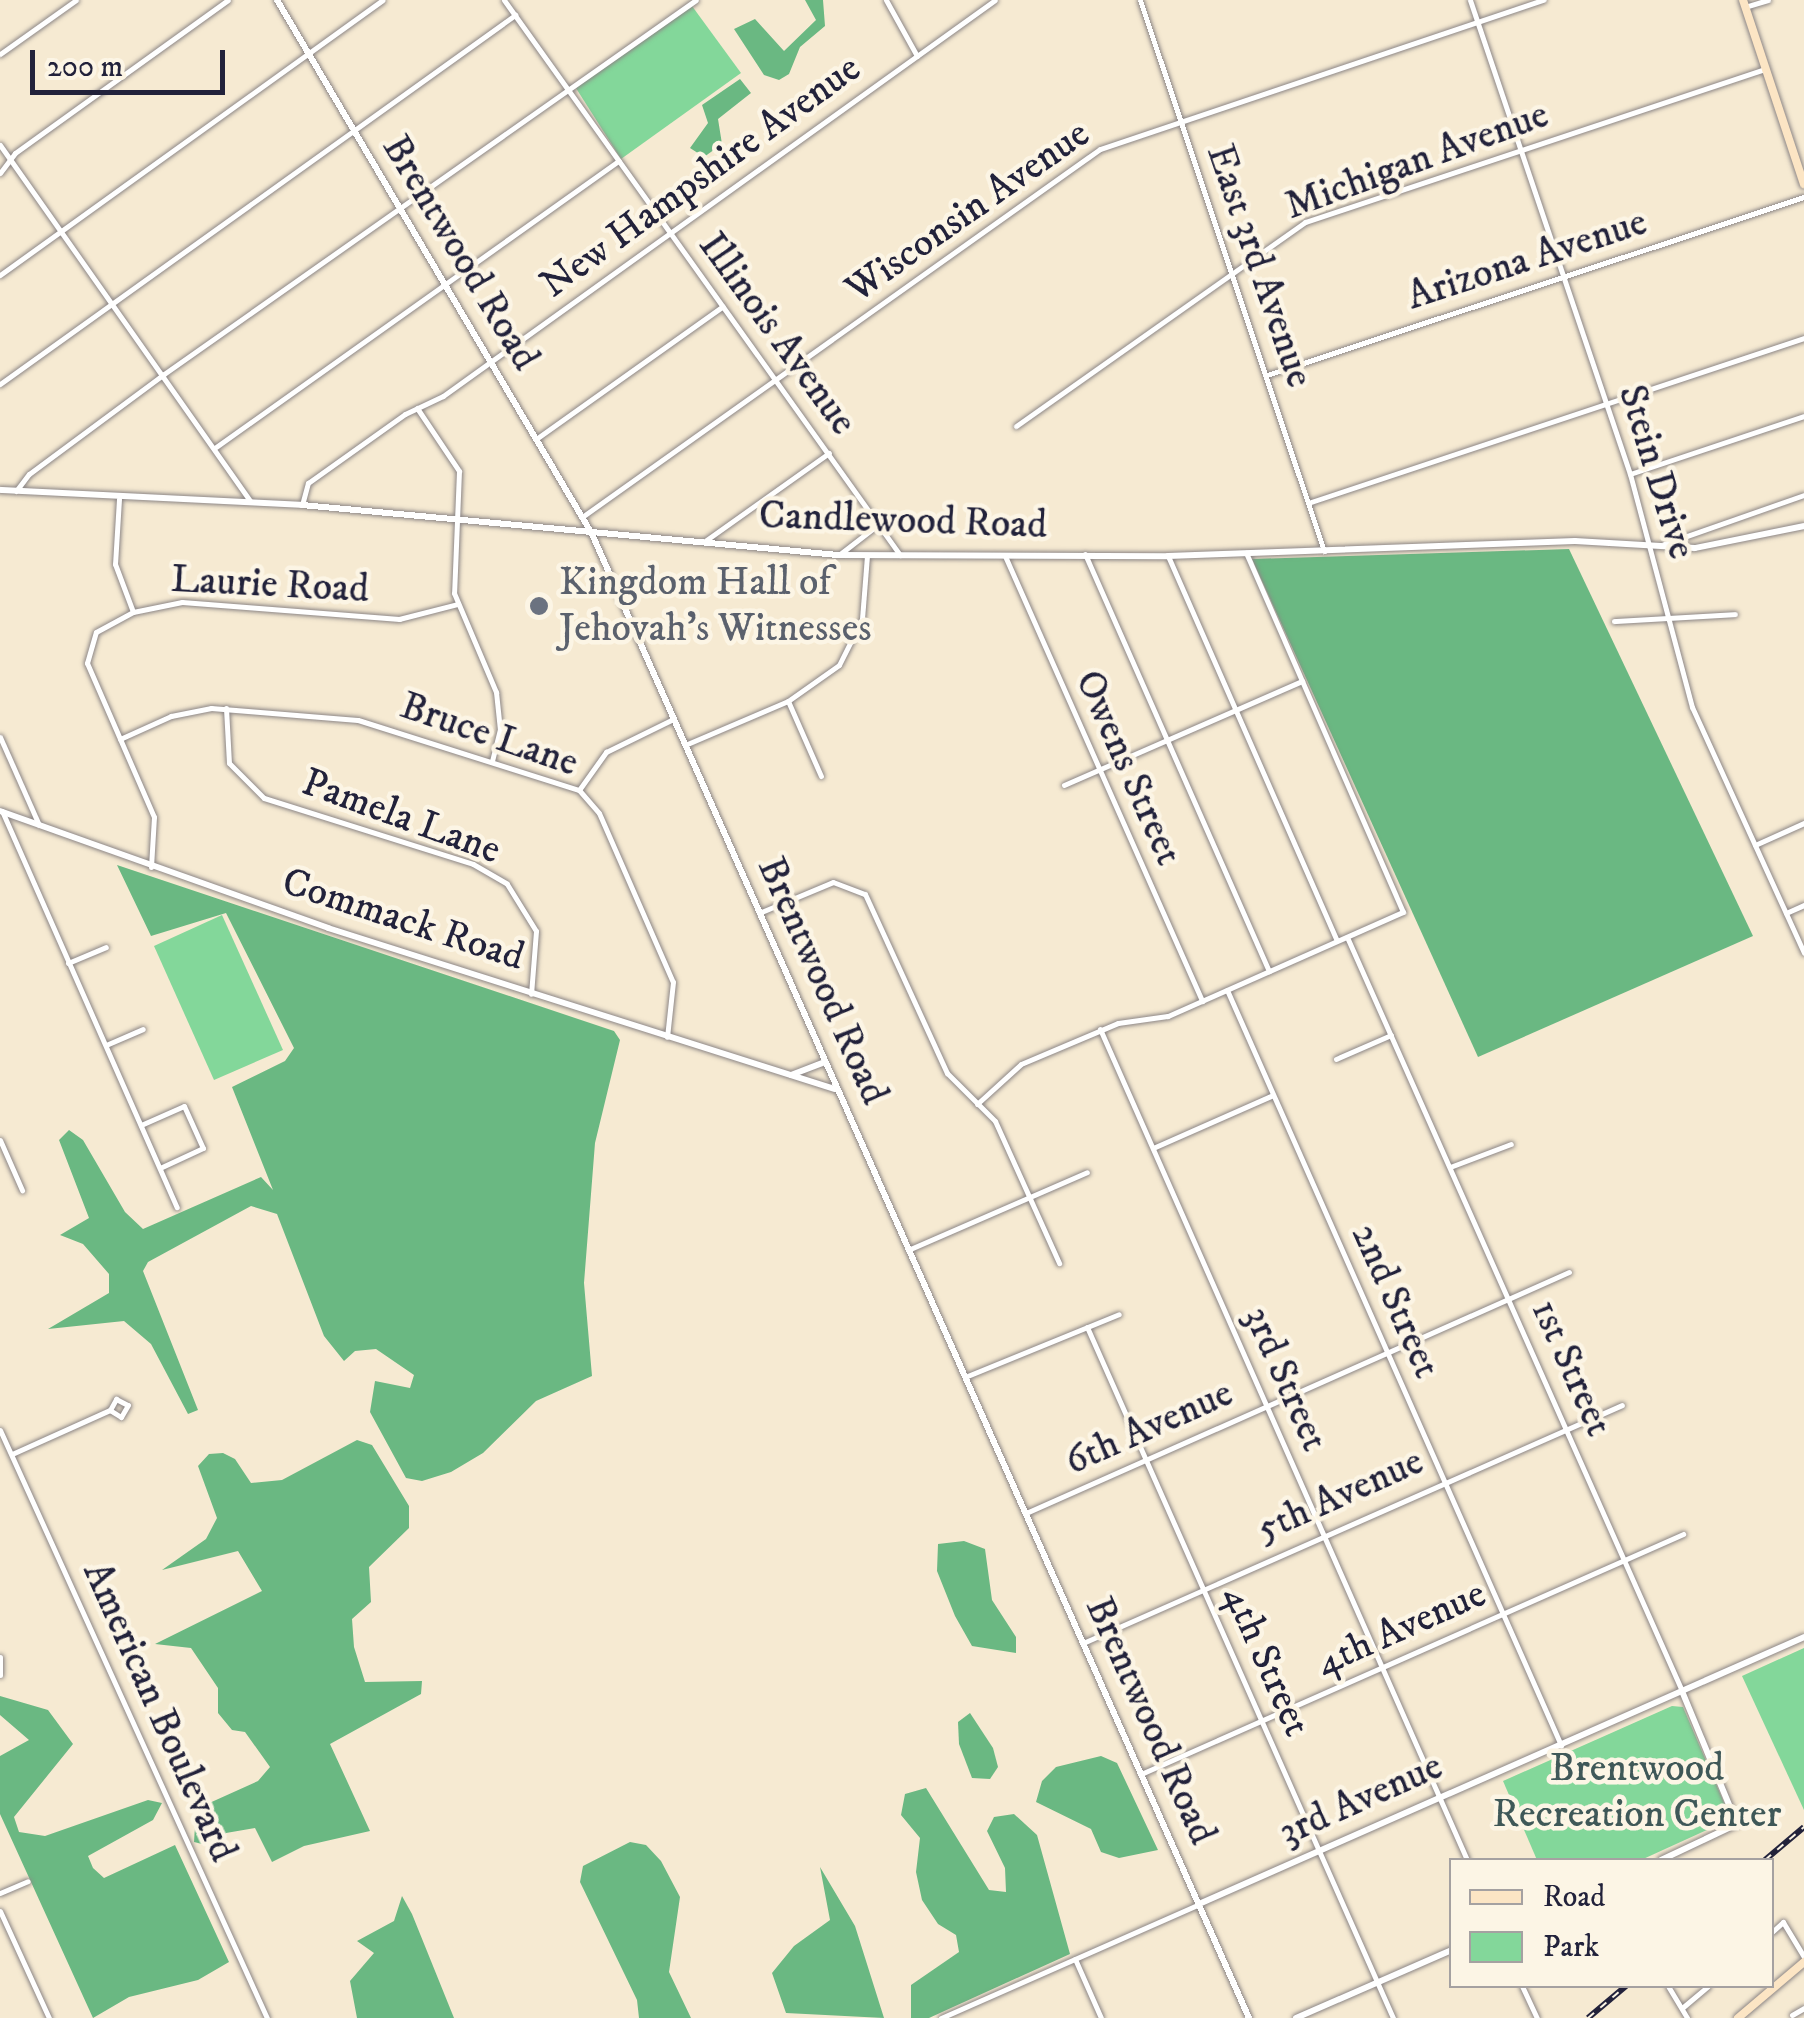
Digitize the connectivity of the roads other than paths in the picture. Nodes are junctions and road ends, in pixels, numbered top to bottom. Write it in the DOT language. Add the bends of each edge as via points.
graph roads {
  1 [pos="76,0"];
  2 [pos="228,0"];
  3 [pos="277,0"];
  4 [pos="382,0"];
  5 [pos="504,0"];
  6 [pos="696,0"];
  7 [pos="886,0"];
  8 [pos="996,0"];
  9 [pos="1140,0"];
  10 [pos="1470,0"];
  11 [pos="1544,0"];
  12 [pos="1768,0"];
  13 [pos="1744,4"];
  14 [pos="515,15"];
  15 [pos="1477,22"];
  16 [pos="308,52"];
  17 [pos="0,54"];
  18 [pos="917,56"];
  19 [pos="1765,69"];
  20 [pos="566,88"];
  21 [pos="1178,118"];
  22 [pos="352,130"];
  23 [pos="0,145"];
  24 [pos="1520,150"];
  25 [pos="11,160"];
  26 [pos="618,161"];
  27 [pos="0,173"];
  28 [pos="1804,184"];
  29 [pos="1804,197"];
  30 [pos="398,207"];
  31 [pos="62,231"];
  32 [pos="670,232"];
  33 [pos="1232,274"];
  34 [pos="0,275"];
  35 [pos="1564,277"];
  36 [pos="444,285"];
  37 [pos="113,303"];
  38 [pos="723,306"];
  39 [pos="1804,338"];
  40 [pos="490,362"];
  41 [pos="164,374"];
  42 [pos="1267,375"];
  43 [pos="777,380"];
  44 [pos="0,384"];
  45 [pos="1607,404"];
  46 [pos="417,407"];
  47 [pos="1804,416"];
  48 [pos="1016,426"];
  49 [pos="536,439"];
  50 [pos="216,447"];
  51 [pos="828,453"];
  52 [pos="1630,474"];
  53 [pos="0,490"];
  54 [pos="16,491"];
  55 [pos="1804,495"];
  56 [pos="120,499"];
  57 [pos="1310,502"];
  58 [pos="252,503"];
  59 [pos="302,505"];
  60 [pos="582,517"];
  61 [pos="458,520"];
  62 [pos="879,524"];
  63 [pos="1804,526"];
  64 [pos="592,534"];
  65 [pos="702,542"];
  66 [pos="1657,546"];
  67 [pos="1324,551"];
  68 [pos="1246,553"];
  69 [pos="1085,554"];
  70 [pos="900,555"];
  71 [pos="838,556"];
  72 [pos="867,556"];
  73 [pos="1006,556"];
  74 [pos="1168,556"];
  75 [pos="458,604"];
  76 [pos="134,612"];
  77 [pos="1734,614"];
  78 [pos="1671,618"];
  79 [pos="1614,621"];
  80 [pos="1302,680"];
  81 [pos="788,701"];
  82 [pos="226,708"];
  83 [pos="1236,710"];
  84 [pos="673,720"];
  85 [pos="0,737"];
  86 [pos="120,739"];
  87 [pos="1167,739"];
  88 [pos="685,745"];
  89 [pos="492,762"];
  90 [pos="1099,770"];
  91 [pos="820,776"];
  92 [pos="1064,785"];
  93 [pos="579,790"];
  94 [pos="1,811"];
  95 [pos="1804,823"];
  96 [pos="39,825"];
  97 [pos="1755,845"];
  98 [pos="151,867"];
  99 [pos="1804,905"];
  100 [pos="759,912"];
  101 [pos="1786,913"];
  102 [pos="1347,937"];
  103 [pos="1337,941"];
  104 [pos="106,947"];
  105 [pos="1804,953"];
  106 [pos="68,962"];
  107 [pos="1269,971"];
  108 [pos="1227,990"];
  109 [pos="531,994"];
  110 [pos="1202,1001"];
  111 [pos="143,1028"];
  112 [pos="1100,1030"];
  113 [pos="1391,1035"];
  114 [pos="667,1036"];
  115 [pos="106,1045"];
  116 [pos="1336,1059"];
  117 [pos="824,1062"];
  118 [pos="790,1076"];
  119 [pos="836,1090"];
  120 [pos="1273,1096"];
  121 [pos="977,1104"];
  122 [pos="140,1126"];
  123 [pos="0,1140"];
  124 [pos="1511,1144"];
  125 [pos="1153,1148"];
  126 [pos="1450,1167"];
  127 [pos="160,1168"];
  128 [pos="1087,1172"];
  129 [pos="22,1190"];
  130 [pos="1029,1197"];
  131 [pos="177,1207"];
  132 [pos="908,1250"];
  133 [pos="1059,1263"];
  134 [pos="1569,1272"];
  135 [pos="1508,1300"];
  136 [pos="1118,1314"];
  137 [pos="1087,1327"];
  138 [pos="1388,1352"];
  139 [pos="965,1377"];
  140 [pos="1622,1404"];
  141 [pos="1267,1406"];
  142 [pos="110,1410"];
  143 [pos="0,1430"];
  144 [pos="1566,1430"];
  145 [pos="11,1455"];
  146 [pos="1146,1460"];
  147 [pos="1445,1482"];
  148 [pos="1026,1513"];
  149 [pos="1684,1534"];
  150 [pos="1324,1537"];
  151 [pos="1624,1560"];
  152 [pos="1204,1590"];
  153 [pos="1503,1614"];
  154 [pos="1804,1637"];
  155 [pos="1083,1644"];
  156 [pos="0,1657"];
  157 [pos="1382,1667"];
  158 [pos="0,1675"];
  159 [pos="1682,1691"];
  160 [pos="1262,1720"];
  161 [pos="1561,1745"];
  162 [pos="1141,1774"];
  163 [pos="1440,1798"];
  164 [pos="1320,1851"];
  165 [pos="1466,1858"];
  166 [pos="1666,1858"];
  167 [pos="28,1881"];
  168 [pos="0,1893"];
  169 [pos="1199,1904"];
  170 [pos="0,1911"];
  171 [pos="1774,1930"];
  172 [pos="1449,1951"];
  173 [pos="1075,1959"];
  174 [pos="1804,1959"];
  175 [pos="1378,1982"];
  176 [pos="1774,1986"];
  177 [pos="1523,1988"];
  178 [pos="1669,1988"];
  179 [pos="1706,1988"];
  180 [pos="1772,1988"];
  181 [pos="1682,2008"];
  182 [pos="1804,2008"];
  183 [pos="960,2014"];
  184 [pos="1792,2014"];
  185 [pos="48,2018"];
  186 [pos="267,2018"];
  187 [pos="942,2018"];
  188 [pos="1101,2018"];
  189 [pos="1249,2018"];
  190 [pos="1296,2018"];
  191 [pos="1393,2018"];
  192 [pos="1537,2018"];
  193 [pos="1687,2018"];
  194 [pos="1738,2018"];
  1 -- 17 [label="street"];
  2 -- 25 [label="street"];
  3 -- 16 [label="street, Brentwood Road"];
  4 -- 16 [label="street"];
  5 -- 14 [label="street, Illinois Avenue"];
  6 -- 20 [label="street"];
  7 -- 18 [label="street"];
  8 -- 18 [label="street, New Hampshire Avenue"];
  9 -- 21 [label="street, East 3rd Avenue"];
  10 -- 15 [label="street, Stein Drive"];
  11 -- 15 [label="street, Wisconsin Avenue"];
  12 -- 13 [label="street"];
  13 -- 19 [label="main road"];
  14 -- 20 [label="street, Illinois Avenue"];
  14 -- 22 [label="street"];
  15 -- 21 [label="street, Wisconsin Avenue"];
  15 -- 24 [label="street, Stein Drive"];
  16 -- 22 [label="street, Brentwood Road"];
  16 -- 31 [label="street"];
  18 -- 32 [label="street, New Hampshire Avenue"];
  19 -- 24 [label="street, Michigan Avenue"];
  19 -- 28 [label="main road"];
  20 -- 26 [label="street, Illinois Avenue"];
  20 -- 30 [label="street"];
  21 -- 33 [label="street, East 3rd Avenue"];
  21 -- 43 [label="street, Wisconsin Avenue" via="1079,162"];
  22 -- 30 [label="street, Brentwood Road"];
  22 -- 37 [label="street"];
  23 -- 25 [label="street"];
  24 -- 33 [label="street, Michigan Avenue" via="1304,222"];
  24 -- 35 [label="street, Stein Drive"];
  25 -- 27 [label="street"];
  25 -- 31 [label="street"];
  26 -- 32 [label="street, Illinois Avenue"];
  26 -- 36 [label="street"];
  29 -- 35 [label="street, Arizona Avenue"];
  30 -- 36 [label="street, Brentwood Road"];
  30 -- 41 [label="street"];
  31 -- 34 [label="street"];
  31 -- 37 [label="street"];
  32 -- 38 [label="street, Illinois Avenue"];
  32 -- 40 [label="street, New Hampshire Avenue"];
  33 -- 42 [label="street, East 3rd Avenue"];
  33 -- 48 [label="street, Michigan Avenue"];
  35 -- 42 [label="street, Arizona Avenue"];
  35 -- 45 [label="street, Stein Drive"];
  36 -- 40 [label="street, Brentwood Road"];
  36 -- 50 [label="street"];
  37 -- 41 [label="street"];
  37 -- 44 [label="street"];
  38 -- 43 [label="street, Illinois Avenue"];
  38 -- 49 [label="street"];
  39 -- 45 [label="street"];
  40 -- 46 [label="street, New Hampshire Avenue"];
  40 -- 49 [label="street, Brentwood Road"];
  41 -- 50 [label="street"];
  41 -- 54 [label="street" via="29,474"];
  42 -- 57 [label="street, East 3rd Avenue"];
  43 -- 51 [label="street, Illinois Avenue"];
  43 -- 60 [label="street, Wisconsin Avenue"];
  45 -- 52 [label="street, Stein Drive"];
  45 -- 57 [label="street"];
  46 -- 59 [label="street, New Hampshire Avenue" via="308,483"];
  46 -- 61 [label="street" via="460,471"];
  47 -- 52 [label="street"];
  49 -- 60 [label="street, Brentwood Road"];
  50 -- 58 [label="street"];
  51 -- 62 [label="street, Illinois Avenue"];
  51 -- 65 [label="street"];
  52 -- 66 [label="street, Stein Drive"];
  53 -- 54 [label="street, Candlewood Road"];
  54 -- 56 [label="street, Candlewood Road"];
  55 -- 66 [label="street"];
  56 -- 58 [label="street, Candlewood Road"];
  56 -- 76 [label="street" via="115,564"];
  57 -- 67 [label="street, East 3rd Avenue"];
  58 -- 59 [label="street, Candlewood Road"];
  59 -- 61 [label="street, Candlewood Road"];
  60 -- 64 [label="street, Brentwood Road"];
  61 -- 64 [label="street, Candlewood Road"];
  61 -- 75 [label="street"];
  62 -- 70 [label="street, Illinois Avenue"];
  62 -- 71 [label="street"];
  63 -- 66 [label="street, Candlewood Road" via="1695,548"];
  64 -- 65 [label="street, Candlewood Road"];
  64 -- 84 [label="street, Brentwood Road"];
  65 -- 71 [label="street, Candlewood Road"];
  66 -- 67 [label="street, Candlewood Road" via="1575,541"];
  66 -- 78 [label="street, Stein Drive"];
  67 -- 68 [label="street, Candlewood Road"];
  68 -- 74 [label="street, Candlewood Road"];
  68 -- 80 [label="street"];
  69 -- 73 [label="street, Candlewood Road"];
  69 -- 74 [label="street, Candlewood Road"];
  69 -- 87 [label="street"];
  70 -- 72 [label="street, Candlewood Road"];
  70 -- 73 [label="street, Candlewood Road"];
  71 -- 72 [label="street, Candlewood Road"];
  72 -- 81 [label="street" via="856,638 827,676"];
  73 -- 90 [label="street, Owens Street"];
  74 -- 83 [label="street"];
  75 -- 76 [label="street, Laurie Road" via="399,619 202,602"];
  75 -- 89 [label="street" via="496,692 500,729"];
  76 -- 86 [label="street, Laurie Road" via="96,632 88,646 91,676"];
  77 -- 78 [label="street"];
  78 -- 79 [label="street"];
  78 -- 97 [label="street, Stein Drive" via="1692,707"];
  80 -- 83 [label="street"];
  80 -- 102 [label="street" via="1404,912"];
  81 -- 88 [label="street"];
  81 -- 91 [label="street"];
  82 -- 86 [label="street, Bruce Lane" via="170,716"];
  82 -- 89 [label="street, Bruce Lane" via="358,720"];
  82 -- 109 [label="street, Pamela Lane" via="230,763 264,798 474,864 507,884 536,932"];
  83 -- 87 [label="street"];
  83 -- 103 [label="street"];
  84 -- 88 [label="street, Brentwood Road"];
  84 -- 93 [label="street" via="606,752"];
  85 -- 96 [label="street"];
  86 -- 98 [label="street, Laurie Road" via="157,832"];
  87 -- 90 [label="street"];
  87 -- 107 [label="street"];
  88 -- 100 [label="street, Brentwood Road"];
  89 -- 93 [label="street, Bruce Lane"];
  90 -- 92 [label="street"];
  90 -- 110 [label="street, Owens Street"];
  93 -- 114 [label="street, Bruce Lane" via="599,813 673,982"];
  94 -- 96 [label="street, Commack Road"];
  94 -- 106 [label="street"];
  95 -- 97 [label="street"];
  96 -- 98 [label="street, Commack Road"];
  97 -- 101 [label="street, Stein Drive"];
  98 -- 109 [label="street, Commack Road"];
  99 -- 101 [label="street"];
  100 -- 117 [label="street, Brentwood Road"];
  100 -- 121 [label="street" via="833,882 856,886 872,904 947,1072"];
  101 -- 105 [label="street, Stein Drive"];
  102 -- 103 [label="street"];
  102 -- 113 [label="street, 1st Street"];
  103 -- 107 [label="street"];
  104 -- 106 [label="street"];
  106 -- 115 [label="street"];
  107 -- 108 [label="street"];
  108 -- 110 [label="street"];
  108 -- 120 [label="street, 2nd Street"];
  109 -- 114 [label="street, Commack Road"];
  110 -- 112 [label="street" via="1168,1016"];
  111 -- 115 [label="street"];
  112 -- 121 [label="street" via="1008,1071"];
  112 -- 125 [label="street, 3rd Street"];
  113 -- 116 [label="street"];
  113 -- 126 [label="street, 1st Street"];
  114 -- 118 [label="street, Commack Road"];
  115 -- 122 [label="street"];
  117 -- 118 [label="street"];
  117 -- 119 [label="street, Brentwood Road"];
  118 -- 119 [label="street, Commack Road"];
  119 -- 132 [label="street, Brentwood Road"];
  120 -- 125 [label="street"];
  120 -- 138 [label="street, 2nd Street"];
  121 -- 130 [label="street" via="995,1121"];
  122 -- 127 [label="street"];
  122 -- 127 [label="street" via="184,1106 203,1148"];
  123 -- 129 [label="street"];
  124 -- 126 [label="street"];
  125 -- 141 [label="street, 3rd Street"];
  126 -- 135 [label="street, 1st Street"];
  127 -- 131 [label="street"];
  128 -- 130 [label="street"];
  130 -- 132 [label="street"];
  130 -- 133 [label="street"];
  132 -- 139 [label="street, Brentwood Road"];
  134 -- 135 [label="street, 6th Avenue"];
  135 -- 138 [label="street, 6th Avenue"];
  135 -- 144 [label="street, 1st Street"];
  136 -- 137 [label="street"];
  137 -- 139 [label="street"];
  137 -- 146 [label="street, 4th Street"];
  138 -- 141 [label="street, 6th Avenue"];
  138 -- 147 [label="street, 2nd Street"];
  139 -- 148 [label="street, Brentwood Road"];
  140 -- 144 [label="street, 5th Avenue"];
  141 -- 146 [label="street, 6th Avenue"];
  141 -- 150 [label="street, 3rd Street"];
  142 -- 145 [label="street"];
  143 -- 145 [label="street, American Boulevard"];
  144 -- 147 [label="street, 5th Avenue"];
  144 -- 151 [label="street, 1st Street"];
  145 -- 186 [label="street, American Boulevard"];
  146 -- 148 [label="street, 6th Avenue"];
  146 -- 152 [label="street, 4th Street"];
  147 -- 150 [label="street, 5th Avenue"];
  147 -- 153 [label="street, 2nd Street"];
  148 -- 155 [label="street, Brentwood Road"];
  149 -- 151 [label="street, 4th Avenue"];
  150 -- 152 [label="street, 5th Avenue"];
  150 -- 157 [label="street, 3rd Street"];
  151 -- 153 [label="street, 4th Avenue"];
  151 -- 159 [label="street, 1st Street"];
  152 -- 155 [label="street, 5th Avenue"];
  152 -- 160 [label="street, 4th Street"];
  153 -- 157 [label="street, 4th Avenue"];
  153 -- 161 [label="street, 2nd Street"];
  154 -- 159 [label="street, 3rd Avenue"];
  155 -- 162 [label="street, Brentwood Road"];
  156 -- 158 [label="street"];
  157 -- 160 [label="street, 4th Avenue"];
  157 -- 163 [label="street, 3rd Street"];
  159 -- 161 [label="street, 3rd Avenue"];
  159 -- 166 [label="street, 1st Street" via="1737,1824"];
  160 -- 162 [label="street, 4th Avenue"];
  160 -- 164 [label="street, 4th Street"];
  161 -- 163 [label="street, 3rd Avenue"];
  162 -- 169 [label="street, Brentwood Road"];
  163 -- 164 [label="street, 3rd Avenue"];
  163 -- 165 [label="street, 3rd Street"];
  164 -- 169 [label="street, 3rd Avenue"];
  164 -- 175 [label="street, 4th Street"];
  167 -- 168 [label="street"];
  169 -- 173 [label="street, 3rd Avenue"];
  169 -- 189 [label="street, Brentwood Road"];
  170 -- 185 [label="street"];
  171 -- 174 [label="street" via="1783,1922"];
  172 -- 175 [label="street"];
  173 -- 183 [label="street, 3rd Avenue"];
  173 -- 188 [label="street"];
  174 -- 176 [label="main road"];
  175 -- 190 [label="street"];
  175 -- 191 [label="street, 4th Street"];
  177 -- 192 [label="street"];
  178 -- 181 [label="street"];
  179 -- 181 [label="street"];
  180 -- 194 [label="main road"];
  181 -- 193 [label="street"];
  182 -- 184 [label="street"];
  183 -- 187 [label="street, 3rd Avenue"];
}
